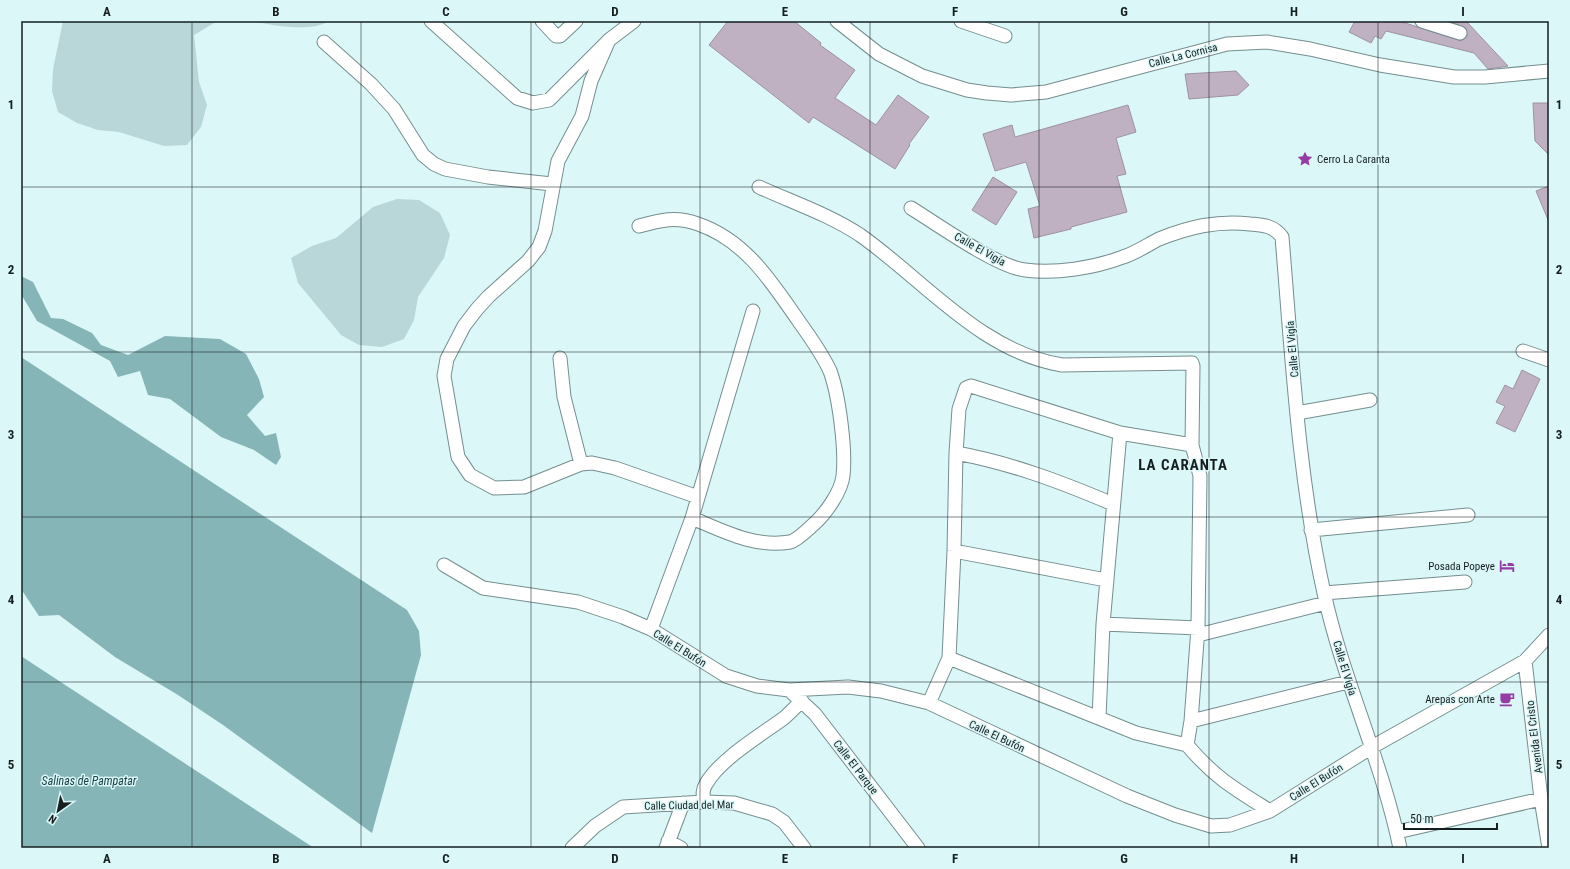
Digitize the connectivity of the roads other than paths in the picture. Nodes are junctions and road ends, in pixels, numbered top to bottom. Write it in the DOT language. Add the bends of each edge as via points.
graph roads {
  1 [pos="431,21"];
  2 [pos="542,21"];
  3 [pos="576,21"];
  4 [pos="634,21"];
  5 [pos="837,21"];
  6 [pos="961,21"];
  7 [pos="1422,21"];
  8 [pos="1460,33"];
  9 [pos="1005,36"];
  10 [pos="609,40"];
  11 [pos="324,42"];
  12 [pos="1549,71"];
  13 [pos="552,184"];
  14 [pos="759,187"];
  15 [pos="911,208"];
  16 [pos="639,226"];
  17 [pos="753,311"];
  18 [pos="1523,351"];
  19 [pos="560,358"];
  20 [pos="1549,360"];
  21 [pos="1370,400"];
  22 [pos="1297,412"];
  23 [pos="1120,433"];
  24 [pos="1192,445"];
  25 [pos="956,453"];
  26 [pos="581,464"];
  27 [pos="698,497"];
  28 [pos="1113,504"];
  29 [pos="1468,515"];
  30 [pos="692,518"];
  31 [pos="1311,530"];
  32 [pos="954,551"];
  33 [pos="444,565"];
  34 [pos="1106,580"];
  35 [pos="1465,582"];
  36 [pos="1325,598"];
  37 [pos="1103,624"];
  38 [pos="651,629"];
  39 [pos="1198,632"];
  40 [pos="1549,635"];
  41 [pos="949,658"];
  42 [pos="1525,661"];
  43 [pos="1348,682"];
  44 [pos="789,690"];
  45 [pos="802,700"];
  46 [pos="929,703"];
  47 [pos="1099,718"];
  48 [pos="1191,721"];
  49 [pos="1187,745"];
  50 [pos="1372,747"];
  51 [pos="1541,799"];
  52 [pos="704,802"];
  53 [pos="683,803"];
  54 [pos="1270,811"];
  55 [pos="1397,832"];
  56 [pos="667,845"];
  57 [pos="572,848"];
  58 [pos="681,848"];
  59 [pos="804,848"];
  60 [pos="918,848"];
  61 [pos="1400,848"];
  62 [pos="1549,848"];
  1 -- 10 [label="street" via="518,98 534,103 549,100"];
  2 -- 3 [label="street" via="556,36 560,36"];
  4 -- 10 [label="street"];
  5 -- 12 [label="street, Calle La Cornisa" via="879,54 922,76 967,90 1011,95 1046,92 1220,45 1266,42 1454,77 1486,77"];
  6 -- 9 [label="street"];
  7 -- 8 [label="street"];
  10 -- 13 [label="street" via="591,81 582,116 558,161"];
  11 -- 13 [label="street" via="371,84 394,109 423,155 434,164 445,169 488,177"];
  13 -- 26 [label="street" via="545,231 539,247 528,261 489,296 464,326 447,359 444,376 458,457 470,475 494,488 524,487"];
  14 -- 24 [label="street" via="847,227 872,244 971,324 1021,353 1041,361 1062,365 1192,363"];
  15 -- 22 [label="street, Calle El Vigía" via="1000,262 1023,270 1046,272 1095,265 1124,257 1159,239 1195,226 1236,222 1265,225 1276,229 1282,237"];
  16 -- 30 [label="street" via="670,218 698,223 729,238 754,260 813,342 830,371 840,416 843,477 824,514 792,541 773,543 745,540"];
  17 -- 27 [label="street"];
  18 -- 20 [label="street"];
  19 -- 26 [label="street" via="564,397"];
  21 -- 22 [label="street"];
  22 -- 31 [label="street, Calle El Vigía"];
  23 -- 24 [label="street"];
  23 -- 25 [label="street" via="971,386 963,393 959,409"];
  23 -- 28 [label="street"];
  24 -- 39 [label="street" via="1200,476"];
  25 -- 28 [label="street" via="1025,470"];
  25 -- 32 [label="street"];
  26 -- 27 [label="street" via="592,463 615,468"];
  27 -- 30 [label="street"];
  28 -- 34 [label="street"];
  29 -- 31 [label="street"];
  30 -- 38 [label="street"];
  31 -- 36 [label="street, Calle El Vigía"];
  32 -- 34 [label="street"];
  32 -- 41 [label="street"];
  33 -- 38 [label="street, Calle El Bufón" via="483,588 578,602"];
  34 -- 37 [label="street"];
  35 -- 36 [label="street"];
  36 -- 39 [label="street"];
  36 -- 43 [label="street, Calle El Vigía"];
  37 -- 39 [label="street"];
  37 -- 47 [label="street"];
  38 -- 44 [label="street, Calle El Bufón" via="726,676 757,686"];
  39 -- 48 [label="street"];
  40 -- 42 [label="street"];
  41 -- 46 [label="street"];
  41 -- 47 [label="street"];
  42 -- 50 [label="street, Calle El Bufón"];
  42 -- 51 [label="street, Avenida El Cristo"];
  43 -- 48 [label="street"];
  43 -- 50 [label="street, Calle El Vigía"];
  44 -- 45 [label="street, Calle El Parque"];
  44 -- 46 [label="street, Calle El Bufón" via="848,686"];
  45 -- 52 [label="street" via="725,763 706,784 702,793"];
  45 -- 60 [label="street, Calle El Parque"];
  46 -- 54 [label="street, Calle El Bufón" via="1127,796 1193,822 1211,826 1230,826"];
  47 -- 49 [label="street" via="1136,733"];
  48 -- 49 [label="street"];
  49 -- 54 [label="street" via="1210,771 1226,784"];
  50 -- 54 [label="street, Calle El Bufón"];
  50 -- 55 [label="street, Calle El Vigía"];
  51 -- 55 [label="street"];
  51 -- 62 [label="street, Avenida El Cristo"];
  52 -- 53 [label="street, Calle Ciudad del Mar"];
  52 -- 59 [label="street, Calle Ciudad del Mar" via="734,802 772,814 784,822"];
  53 -- 56 [label="street"];
  53 -- 57 [label="street, Calle Ciudad del Mar" via="623,807 595,826"];
  55 -- 61 [label="street, Calle El Vigía"];
  56 -- 58 [label="street"];
}
